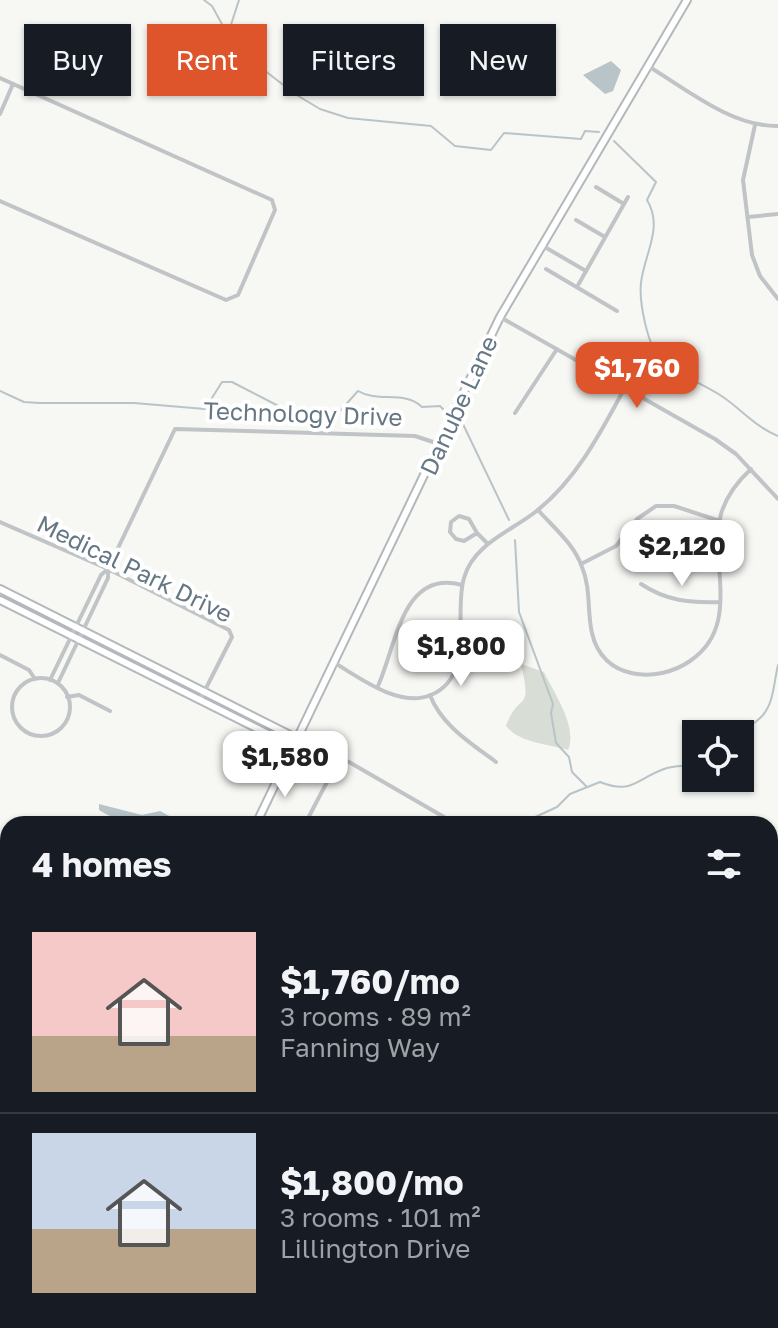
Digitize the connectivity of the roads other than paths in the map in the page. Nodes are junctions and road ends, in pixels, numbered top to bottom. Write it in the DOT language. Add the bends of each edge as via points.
graph roads {
  1 [pos="687,0"];
  2 [pos="648,66"];
  3 [pos="0,78"];
  4 [pos="13,84"];
  5 [pos="0,114"];
  6 [pos="755,125"];
  7 [pos="778,126"];
  8 [pos="596,187"];
  9 [pos="628,197"];
  10 [pos="0,201"];
  11 [pos="624,204"];
  12 [pos="778,214"];
  13 [pos="748,217"];
  14 [pos="576,220"];
  15 [pos="605,237"];
  16 [pos="541,245"];
  17 [pos="546,269"];
  18 [pos="586,271"];
  19 [pos="577,287"];
  20 [pos="778,299"];
  21 [pos="617,311"];
  22 [pos="500,317"];
  23 [pos="557,349"];
  24 [pos="641,358"];
  25 [pos="625,387"];
  26 [pos="515,413"];
  27 [pos="439,444"];
  28 [pos="751,469"];
  29 [pos="778,499"];
  30 [pos="538,510"];
  31 [pos="720,521"];
  32 [pos="0,522"];
  33 [pos="477,533"];
  34 [pos="488,544"];
  35 [pos="581,564"];
  36 [pos="108,569"];
  37 [pos="641,584"];
  38 [pos="462,585"];
  39 [pos="0,589"];
  40 [pos="0,600"];
  41 [pos="720,602"];
  42 [pos="76,627"];
  43 [pos="84,631"];
  44 [pos="71,636"];
  45 [pos="80,640"];
  46 [pos="0,655"];
  47 [pos="335,663"];
  48 [pos="35,679"];
  49 [pos="50,680"];
  50 [pos="57,684"];
  51 [pos="377,687"];
  52 [pos="204,691"];
  53 [pos="430,695"];
  54 [pos="67,697"];
  55 [pos="200,700"];
  56 [pos="110,711"];
  57 [pos="298,739"];
  58 [pos="294,747"];
  59 [pos="330,757"];
  60 [pos="339,759"];
  61 [pos="496,762"];
  62 [pos="260,816"];
  63 [pos="309,816"];
  64 [pos="442,816"];
  1 -- 2 [label="street, Danube Lane"];
  2 -- 6 [label="street"];
  2 -- 16 [label="street, Danube Lane"];
  3 -- 4 [label="street"];
  4 -- 5 [label="street"];
  4 -- 10 [label="street" via="272,200 275,210 238,295 226,300"];
  6 -- 7 [label="street"];
  6 -- 13 [label="street" via="743,180"];
  8 -- 11 [label="street"];
  9 -- 11 [label="street"];
  11 -- 15 [label="street"];
  12 -- 13 [label="street"];
  13 -- 20 [label="street" via="755,267"];
  14 -- 15 [label="street"];
  15 -- 18 [label="street"];
  16 -- 18 [label="street"];
  16 -- 22 [label="street, Danube Lane"];
  17 -- 19 [label="street"];
  18 -- 19 [label="street"];
  19 -- 21 [label="street"];
  22 -- 23 [label="street"];
  22 -- 27 [label="street, Danube Lane"];
  23 -- 25 [label="street"];
  23 -- 26 [label="street"];
  24 -- 25 [label="street"];
  25 -- 28 [label="street" via="715,439"];
  25 -- 30 [label="street" via="574,472"];
  27 -- 36 [label="street, Technology Drive" via="415,436 179,428 170,436"];
  27 -- 47 [label="street, Danube Lane"];
  28 -- 29 [label="street"];
  28 -- 31 [label="street" via="734,487"];
  30 -- 34 [label="street"];
  30 -- 35 [label="street"];
  31 -- 35 [label="street" via="674,506 656,506 637,519 613,549"];
  31 -- 41 [label="street"];
  32 -- 36 [label="street, Medical Park Drive"];
  33 -- 33 [label="street" via="464,541 456,539 451,522 465,516"];
  33 -- 34 [label="street"];
  34 -- 38 [label="street" via="471,562"];
  35 -- 41 [label="street" via="595,642 613,665 634,674 668,674 698,657 717,629"];
  36 -- 42 [label="street, Technology Drive"];
  36 -- 43 [label="street, Technology Drive"];
  36 -- 52 [label="street, Medical Park Drive" via="232,633"];
  37 -- 41 [label="street" via="682,602"];
  38 -- 51 [label="street" via="432,583 416,594"];
  38 -- 53 [label="street" via="459,660 445,684"];
  39 -- 42 [label="street"];
  40 -- 44 [label="street"];
  42 -- 43 [label="street"];
  42 -- 44 [label="street, Technology Drive"];
  43 -- 45 [label="street, Technology Drive"];
  43 -- 52 [label="street"];
  44 -- 45 [label="street"];
  44 -- 49 [label="street, Technology Drive"];
  45 -- 50 [label="street, Technology Drive"];
  45 -- 55 [label="street"];
  46 -- 48 [label="street" via="29,670"];
  47 -- 51 [label="street"];
  47 -- 57 [label="street, Danube Lane"];
  48 -- 49 [label="street"];
  48 -- 54 [label="street" via="23,685 13,701 15,720 24,730 36,735 55,732 68,717"];
  49 -- 50 [label="street"];
  50 -- 54 [label="street"];
  51 -- 53 [label="street" via="406,698"];
  52 -- 55 [label="street, Medical Park Drive"];
  52 -- 57 [label="street"];
  53 -- 61 [label="street" via="451,726"];
  54 -- 56 [label="street" via="79,695"];
  55 -- 58 [label="street"];
  57 -- 58 [label="street, Danube Lane"];
  57 -- 59 [label="street"];
  58 -- 59 [label="street"];
  58 -- 62 [label="street, Danube Lane"];
  59 -- 60 [label="street"];
  60 -- 63 [label="street"];
  60 -- 64 [label="street"];
}
